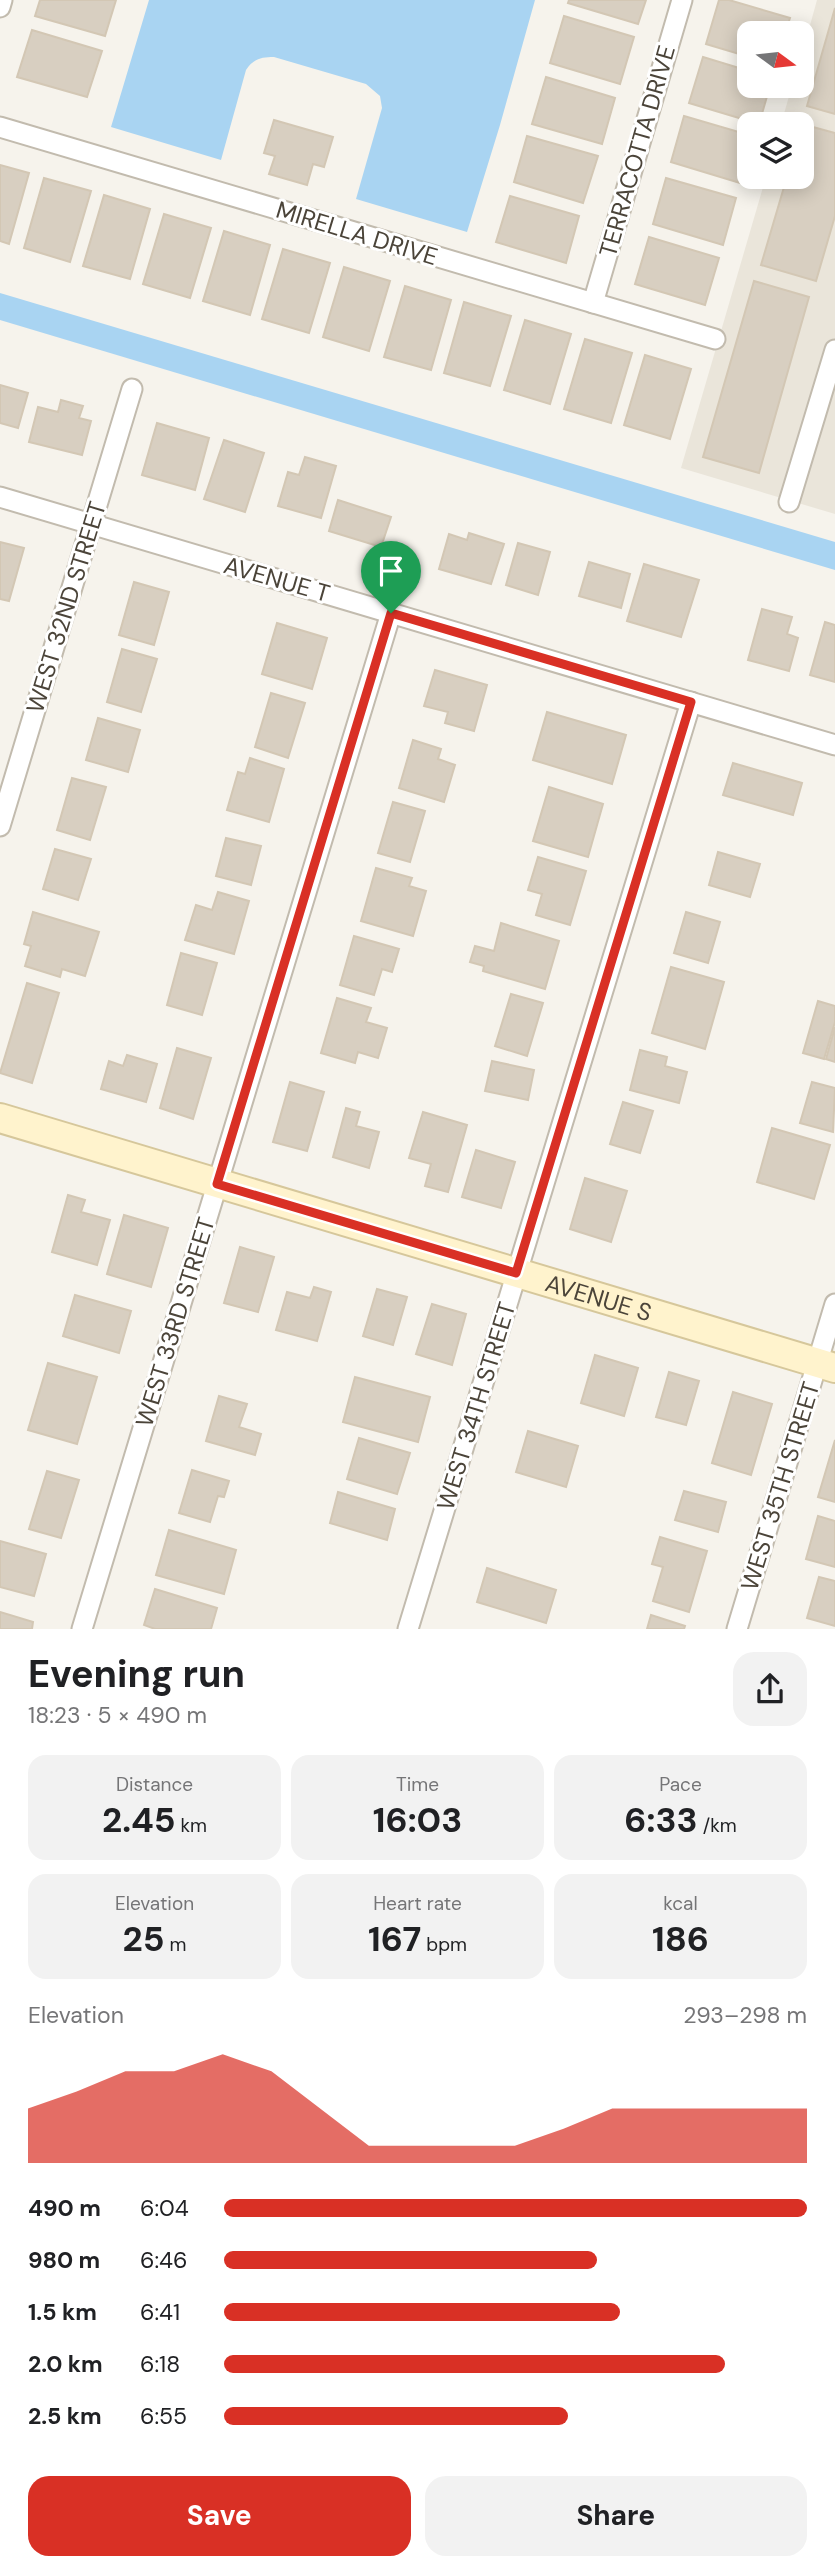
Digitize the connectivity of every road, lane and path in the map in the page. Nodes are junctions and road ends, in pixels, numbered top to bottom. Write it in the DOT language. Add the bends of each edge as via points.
graph roads {
  1 [pos="2,0"];
  2 [pos="682,0"];
  3 [pos="0,7"];
  4 [pos="0,127"];
  5 [pos="593,303"];
  6 [pos="715,339"];
  7 [pos="835,350"];
  8 [pos="132,388"];
  9 [pos="829,393"];
  10 [pos="0,497"];
  11 [pos="789,502"];
  12 [pos="91,524"];
  13 [pos="391,613"];
  14 [pos="691,702"];
  15 [pos="835,745"];
  16 [pos="0,827"];
  17 [pos="0,1118"];
  18 [pos="217,1184"];
  19 [pos="516,1273"];
  20 [pos="835,1304"];
  21 [pos="826,1366"];
  22 [pos="82,1629"];
  23 [pos="408,1629"];
  24 [pos="737,1629"];
  1 -- 3 [label="street"];
  2 -- 5 [label="street, TERRACOTTA DRIVE"];
  4 -- 5 [label="street, MIRELLA DRIVE"];
  5 -- 6 [label="street, MIRELLA DRIVE"];
  7 -- 9 [label="street"];
  8 -- 12 [label="street, WEST 32ND STREET"];
  9 -- 11 [label="street"];
  10 -- 12 [label="street, AVENUE T"];
  12 -- 13 [label="street, AVENUE T"];
  12 -- 16 [label="street, WEST 32ND STREET"];
  13 -- 14 [label="street, AVENUE T"];
  13 -- 18 [label="street, WEST 33RD STREET"];
  14 -- 15 [label="street, AVENUE T"];
  14 -- 19 [label="street, WEST 34TH STREET"];
  17 -- 18 [label="street, AVENUE S"];
  18 -- 19 [label="street, AVENUE S"];
  18 -- 22 [label="street, WEST 33RD STREET"];
  19 -- 21 [label="street, AVENUE S"];
  19 -- 23 [label="street, WEST 34TH STREET"];
  20 -- 21 [label="street, WEST 35TH STREET"];
  21 -- 24 [label="street, WEST 35TH STREET"];
}
